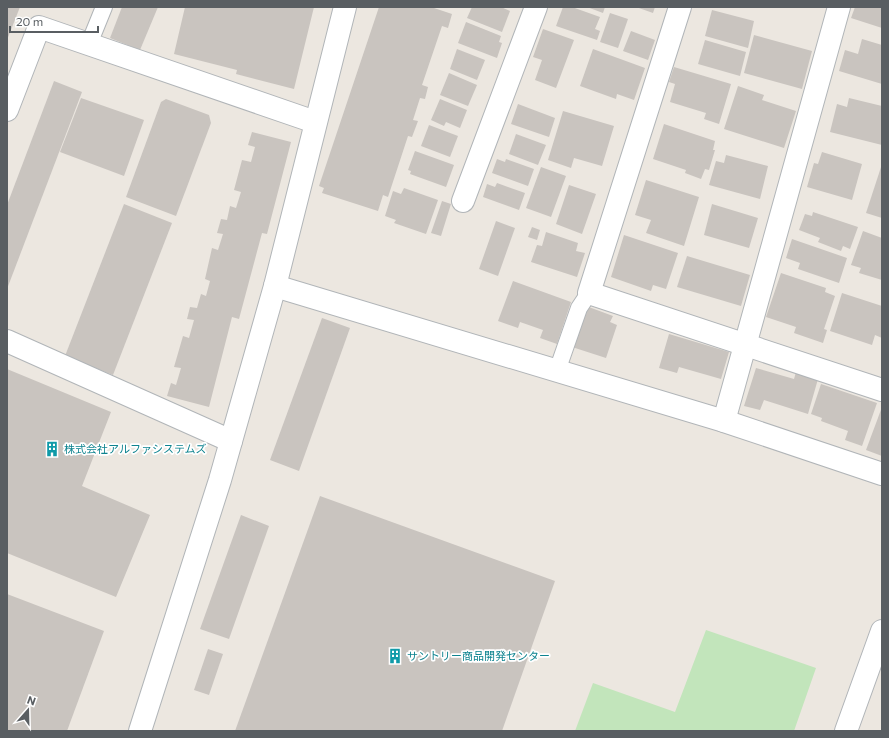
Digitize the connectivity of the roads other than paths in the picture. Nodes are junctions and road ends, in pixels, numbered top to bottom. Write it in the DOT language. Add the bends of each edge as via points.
graph roads {
  1 [pos="104,7"];
  2 [pos="345,7"];
  3 [pos="536,7"];
  4 [pos="680,7"];
  5 [pos="839,7"];
  6 [pos="89,44"];
  7 [pos="9,100"];
  8 [pos="315,122"];
  9 [pos="463,202"];
  10 [pos="275,286"];
  11 [pos="589,293"];
  12 [pos="7,341"];
  13 [pos="745,345"];
  14 [pos="557,371"];
  15 [pos="882,390"];
  16 [pos="724,421"];
  17 [pos="231,441"];
  18 [pos="882,474"];
  19 [pos="882,631"];
  20 [pos="140,731"];
  21 [pos="846,731"];
  1 -- 6 [label="lane"];
  2 -- 8 [label="street"];
  3 -- 9 [label="street"];
  4 -- 11 [label="street"];
  5 -- 13 [label="street"];
  6 -- 7 [label="street" via="39,27"];
  6 -- 8 [label="street"];
  8 -- 10 [label="street"];
  10 -- 14 [label="street"];
  10 -- 17 [label="street"];
  11 -- 13 [label="street"];
  11 -- 14 [label="lane" via="579,308"];
  12 -- 17 [label="street"];
  13 -- 15 [label="street"];
  13 -- 16 [label="street"];
  14 -- 16 [label="street"];
  16 -- 18 [label="street"];
  17 -- 20 [label="street"];
  19 -- 21 [label="street"];
}
